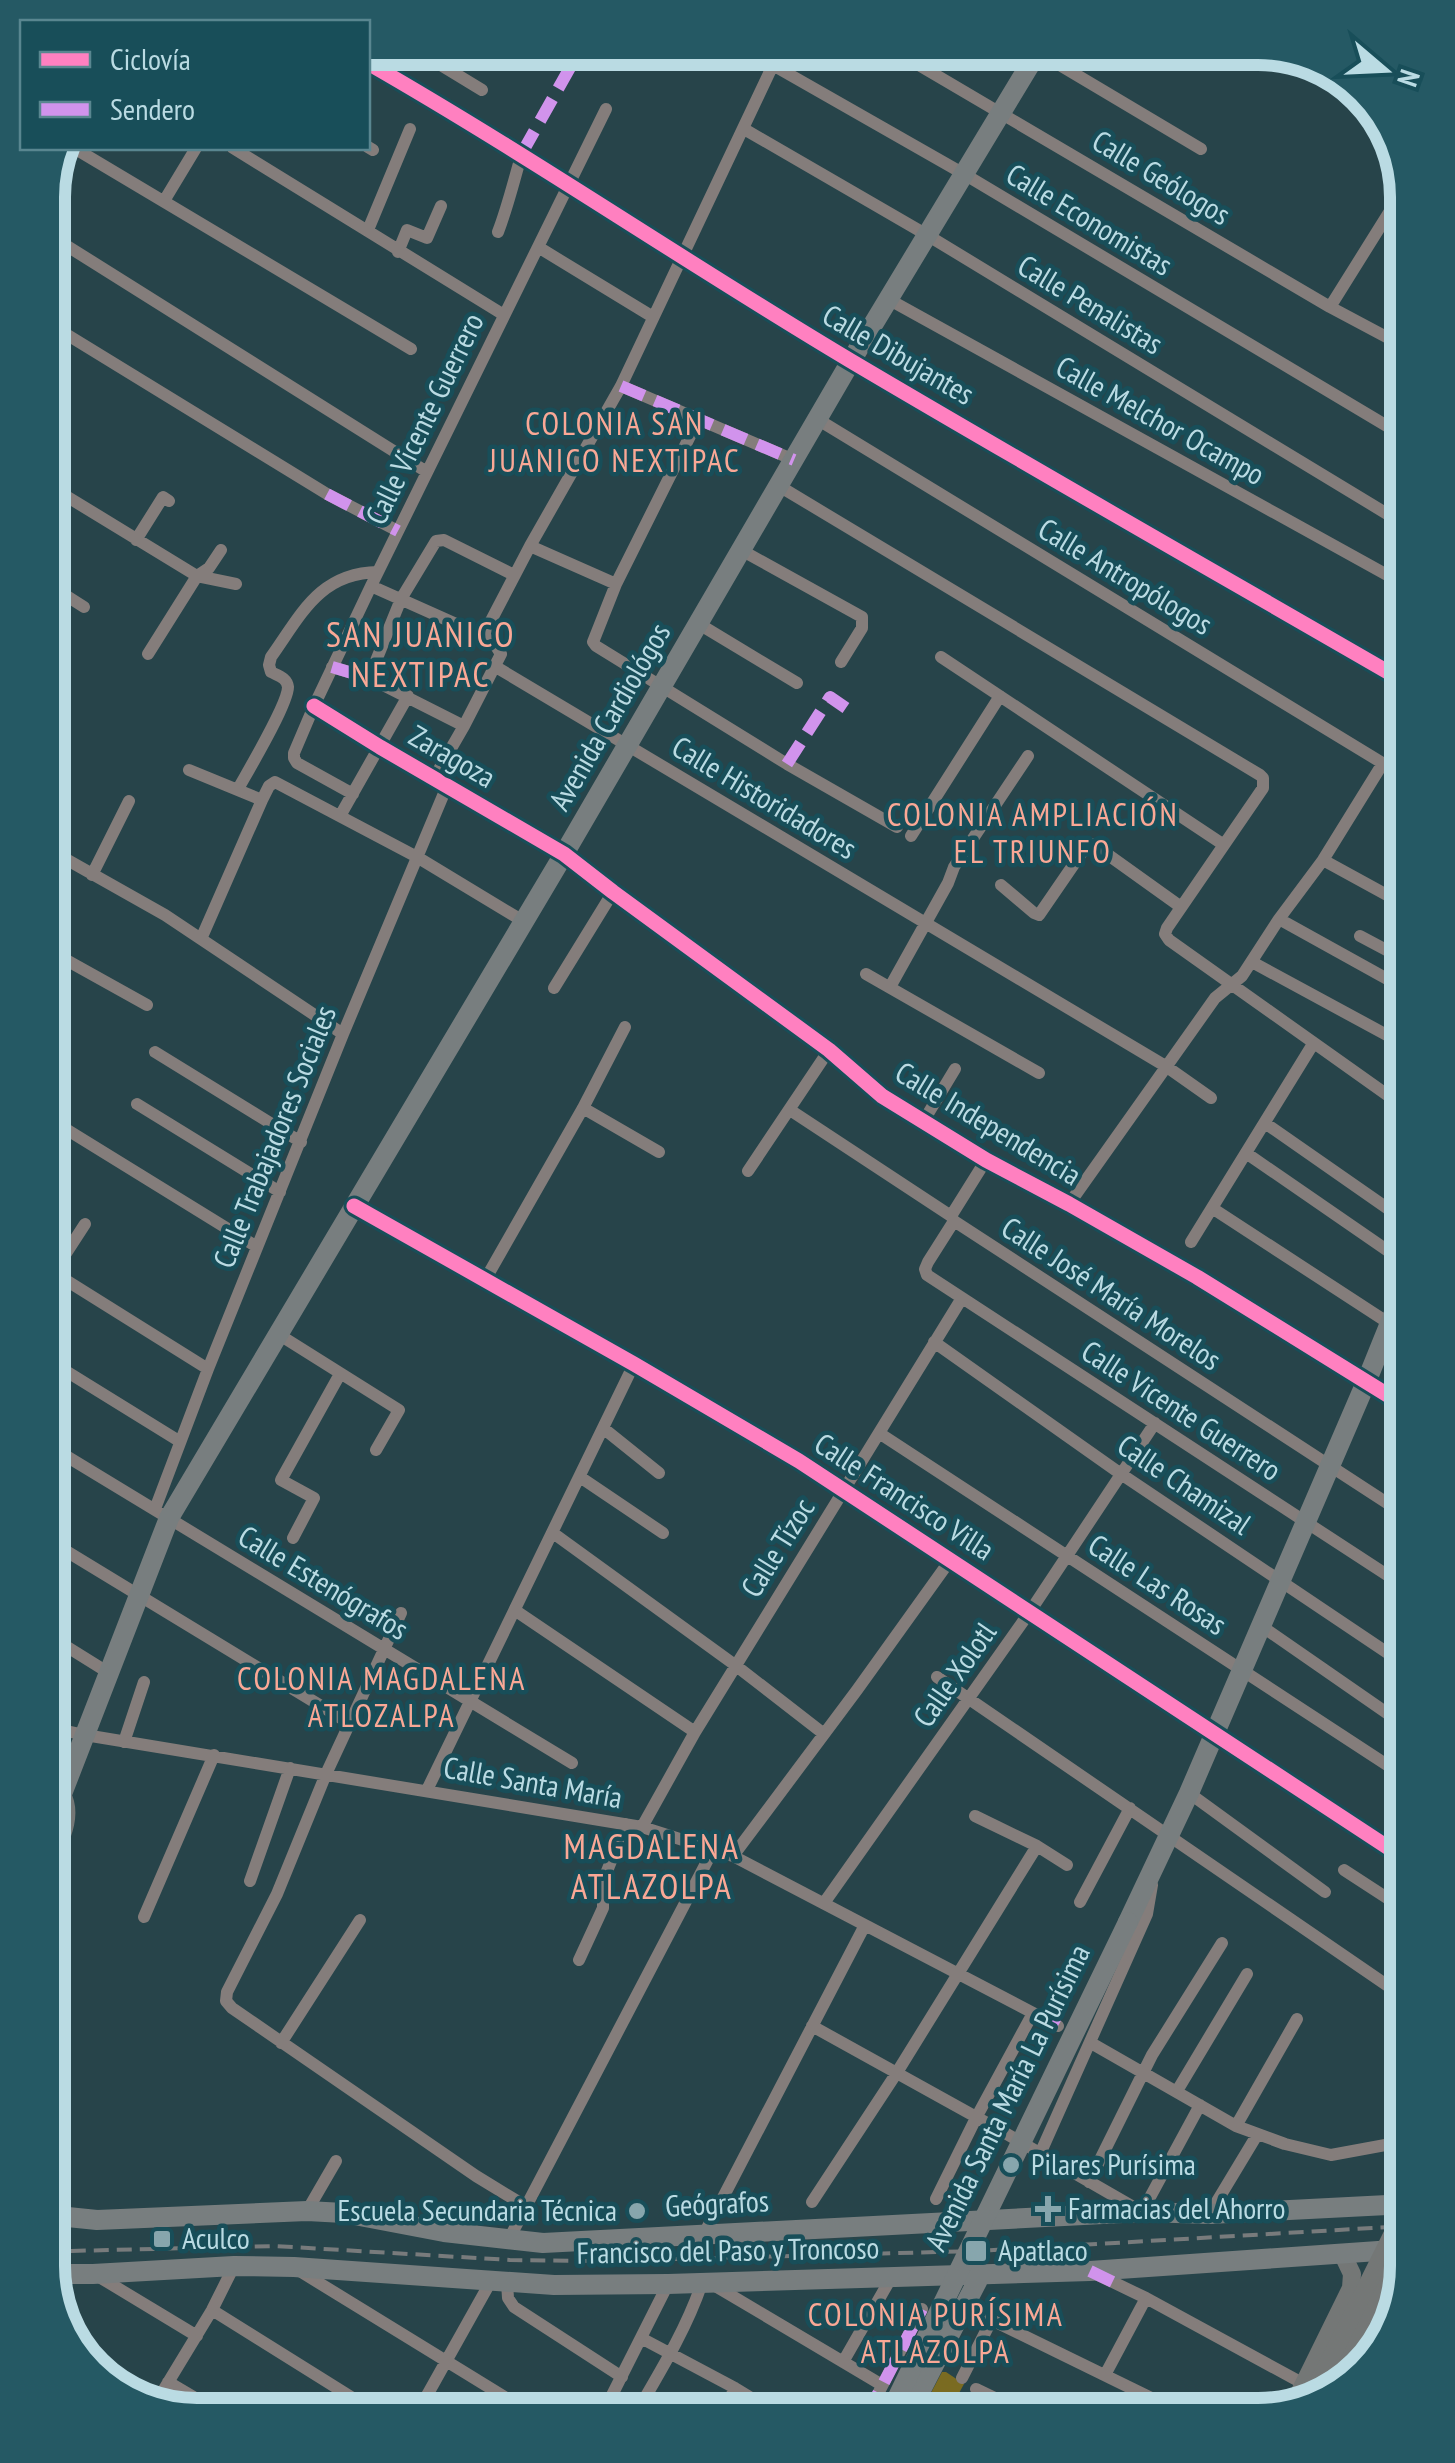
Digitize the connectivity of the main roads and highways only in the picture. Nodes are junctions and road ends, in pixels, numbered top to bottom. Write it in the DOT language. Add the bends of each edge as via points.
graph roads {
  1 [pos="1030,65"];
  2 [pos="1390,1344"];
  3 [pos="65,1776"];
  4 [pos="1390,2206"];
  5 [pos="65,2217"];
  6 [pos="1390,2249"];
  7 [pos="65,2274"];
  8 [pos="981,2274"];
  9 [pos="897,2398"];
  10 [pos="917,2398"];
  1 -- 3 [label="main road, Avenida Cardiológos" via="278,1334 162,1514 138,1596"];
  2 -- 9 [label="main road, Avenida Santa María La Purísima, bridge" via="1367,1380 1128,1922"];
  4 -- 5 [label="main road, Geógrafos" via="543,2243 344,2213"];
  6 -- 8 [label="main road, Francisco del Paso y Troncoso"];
  7 -- 8 [label="main road, Francisco del Paso y Troncoso" via="234,2266 554,2284"];
  8 -- 10 [label="main road"];
}
